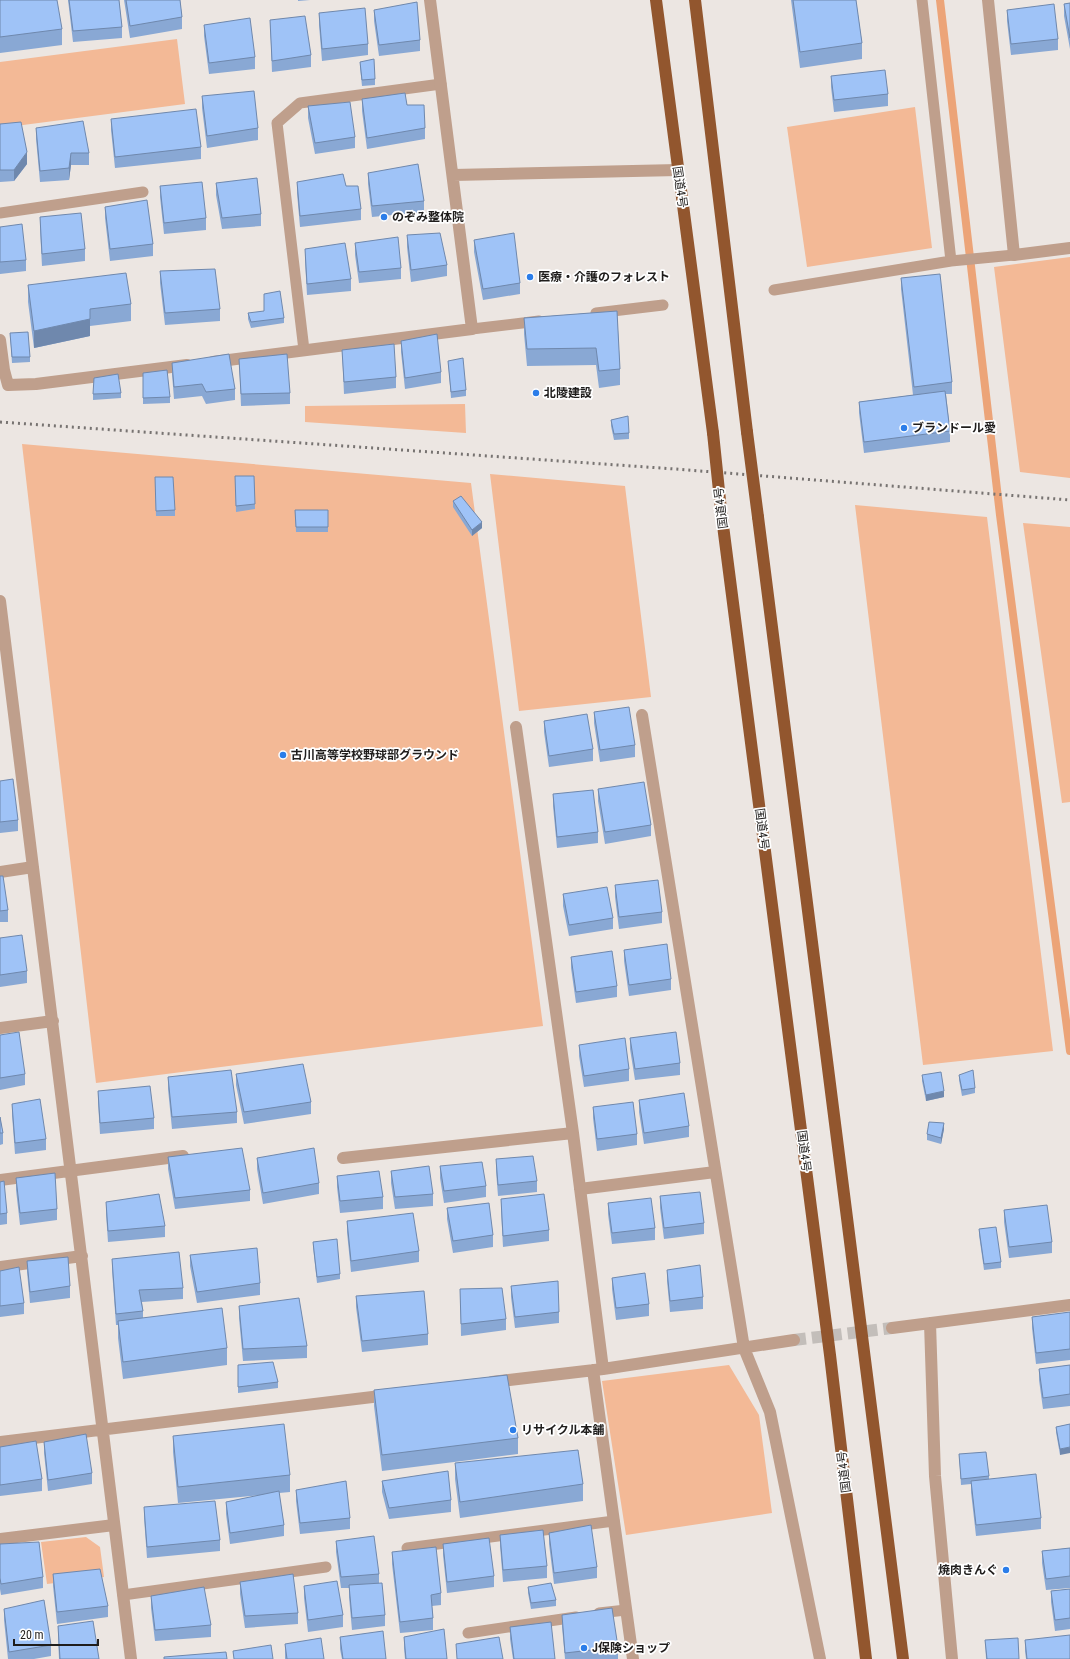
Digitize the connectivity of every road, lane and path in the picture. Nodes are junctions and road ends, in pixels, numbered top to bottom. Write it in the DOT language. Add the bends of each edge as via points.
graph roads {
  1 [pos="430,0"];
  2 [pos="656,0"];
  3 [pos="695,0"];
  4 [pos="922,0"];
  5 [pos="988,0"];
  6 [pos="441,84"];
  7 [pos="678,170"];
  8 [pos="453,175"];
  9 [pos="143,192"];
  10 [pos="0,213"];
  11 [pos="1070,248"];
  12 [pos="1014,255"];
  13 [pos="956,261"];
  14 [pos="774,290"];
  15 [pos="663,305"];
  16 [pos="587,314"];
  17 [pos="549,319"];
  18 [pos="472,329"];
  19 [pos="0,340"];
  20 [pos="304,350"];
  21 [pos="0,601"];
  22 [pos="642,714"];
  23 [pos="516,727"];
  24 [pos="33,867"];
  25 [pos="0,872"];
  26 [pos="52,1021"];
  27 [pos="0,1028"];
  28 [pos="573,1133"];
  29 [pos="196,1154"];
  30 [pos="343,1158"];
  31 [pos="71,1170"];
  32 [pos="715,1172"];
  33 [pos="0,1180"];
  34 [pos="580,1189"];
  35 [pos="82,1256"];
  36 [pos="0,1267"];
  37 [pos="1070,1305"];
  38 [pos="930,1323"];
  39 [pos="892,1328"];
  40 [pos="794,1340"];
  41 [pos="744,1348"];
  42 [pos="598,1369"];
  43 [pos="482,1383"];
  44 [pos="403,1393"];
  45 [pos="101,1430"];
  46 [pos="0,1442"];
  47 [pos="614,1521"];
  48 [pos="114,1525"];
  49 [pos="0,1539"];
  50 [pos="407,1548"];
  51 [pos="326,1567"];
  52 [pos="123,1594"];
  53 [pos="626,1610"];
  54 [pos="468,1633"];
  55 [pos="131,1659"];
  56 [pos="633,1659"];
  57 [pos="820,1659"];
  58 [pos="866,1659"];
  59 [pos="903,1659"];
  60 [pos="952,1659"];
  1 -- 6 [label="street"];
  2 -- 7 [label="highway, 国道4号"];
  3 -- 59 [label="highway, bridge" via="747,432"];
  4 -- 13 [label="lane"];
  5 -- 12 [label="street"];
  6 -- 8 [label="street"];
  6 -- 20 [label="lane" via="300,103 277,124"];
  7 -- 8 [label="street"];
  7 -- 58 [label="highway, 国道4号, bridge" via="830,1355"];
  8 -- 18 [label="street"];
  9 -- 10 [label="lane"];
  11 -- 12 [label="street"];
  12 -- 13 [label="lane"];
  13 -- 14 [label="lane"];
  15 -- 16 [label="lane"];
  17 -- 18 [label="lane"];
  18 -- 20 [label="street"];
  19 -- 20 [label="street" via="8,385 36,384"];
  21 -- 24 [label="street"];
  22 -- 32 [label="street"];
  23 -- 28 [label="street"];
  24 -- 25 [label="street"];
  24 -- 26 [label="street"];
  26 -- 27 [label="street"];
  26 -- 31 [label="street"];
  28 -- 30 [label="street"];
  28 -- 34 [label="street"];
  29 -- 31 [label="street"];
  31 -- 33 [label="street"];
  31 -- 35 [label="street"];
  32 -- 34 [label="street"];
  32 -- 41 [label="street"];
  34 -- 42 [label="street"];
  35 -- 36 [label="street"];
  35 -- 45 [label="street"];
  37 -- 38 [label="street"];
  38 -- 39 [label="street"];
  38 -- 60 [label="street" via="935,1476"];
  40 -- 41 [label="street"];
  41 -- 42 [label="street"];
  41 -- 57 [label="street" via="770,1412"];
  42 -- 43 [label="street"];
  42 -- 47 [label="street"];
  44 -- 45 [label="street"];
  45 -- 46 [label="street"];
  45 -- 48 [label="street"];
  47 -- 50 [label="lane"];
  47 -- 53 [label="street"];
  48 -- 49 [label="street"];
  48 -- 52 [label="street"];
  51 -- 52 [label="lane"];
  52 -- 55 [label="street"];
  53 -- 54 [label="lane"];
  53 -- 56 [label="street"];
}
